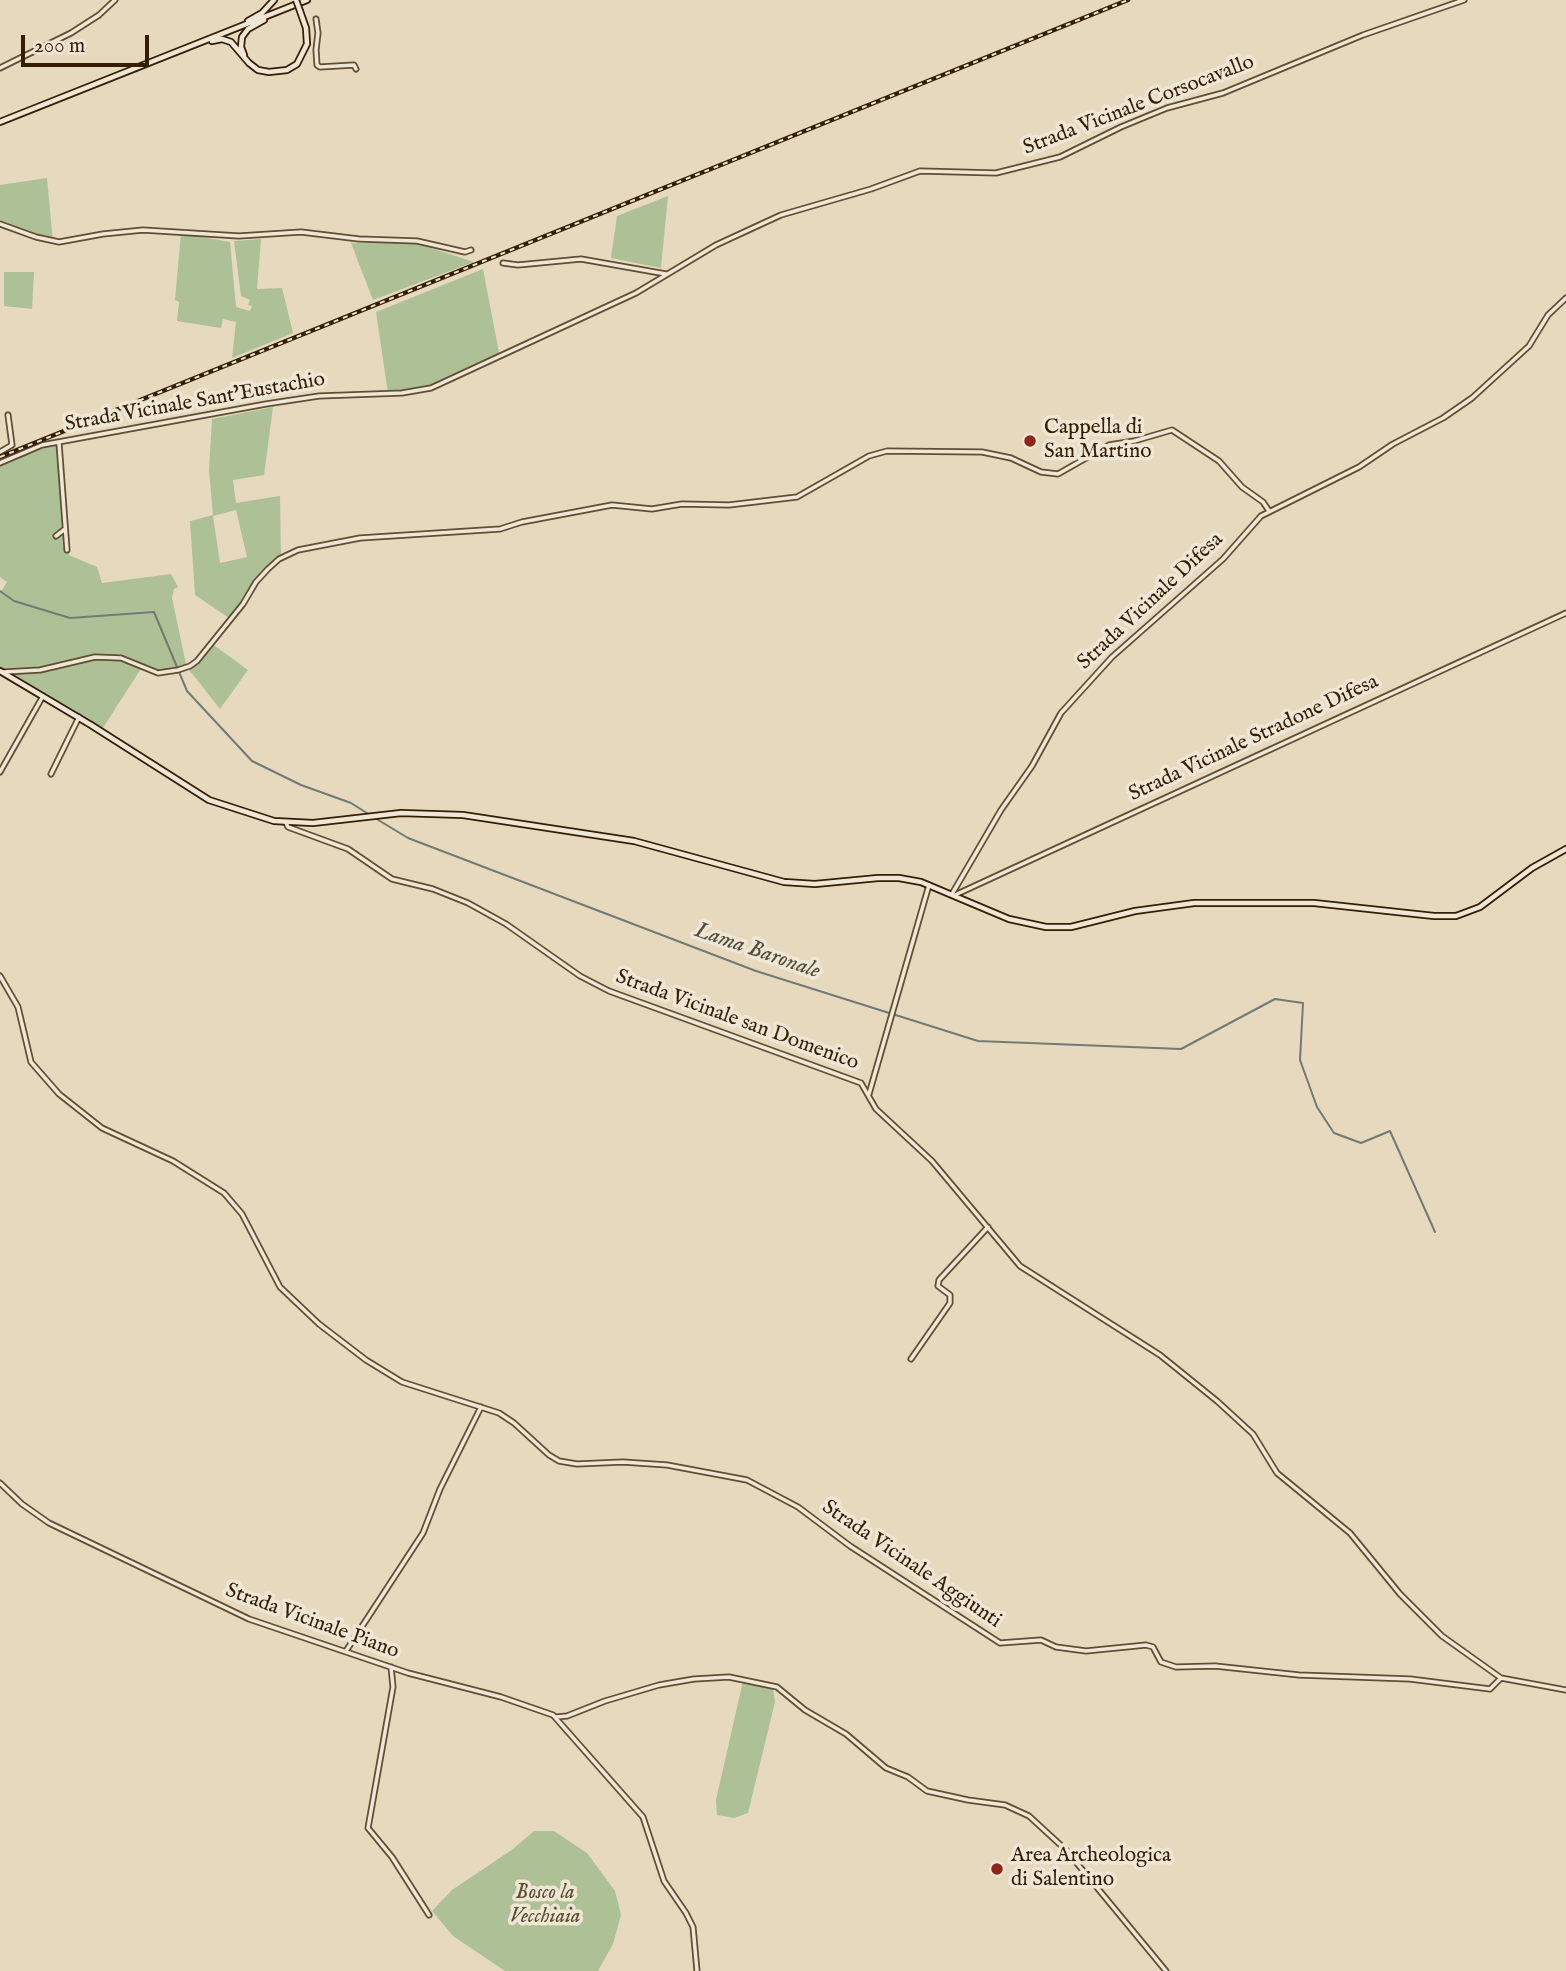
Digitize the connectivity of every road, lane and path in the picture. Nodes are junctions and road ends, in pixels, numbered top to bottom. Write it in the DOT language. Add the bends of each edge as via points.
graph roads {
  1 [pos="115,0"];
  2 [pos="274,0"];
  3 [pos="296,0"];
  4 [pos="307,0"];
  5 [pos="1464,0"];
  6 [pos="284,9"];
  7 [pos="316,19"];
  8 [pos="234,29"];
  9 [pos="192,46"];
  10 [pos="246,59"];
  11 [pos="0,68"];
  12 [pos="356,69"];
  13 [pos="0,121"];
  14 [pos="0,224"];
  15 [pos="471,250"];
  16 [pos="503,263"];
  17 [pos="666,274"];
  18 [pos="1566,298"];
  19 [pos="8,415"];
  20 [pos="59,443"];
  21 [pos="0,452"];
  22 [pos="0,463"];
  23 [pos="1269,512"];
  24 [pos="66,528"];
  25 [pos="56,537"];
  26 [pos="67,550"];
  27 [pos="1566,613"];
  28 [pos="1,672"];
  29 [pos="43,696"];
  30 [pos="79,717"];
  31 [pos="0,772"];
  32 [pos="51,774"];
  33 [pos="286,823"];
  34 [pos="1566,849"];
  35 [pos="929,885"];
  36 [pos="953,894"];
  37 [pos="0,976"];
  38 [pos="869,1094"];
  39 [pos="988,1227"];
  40 [pos="911,1359"];
  41 [pos="481,1407"];
  42 [pos="0,1483"];
  43 [pos="346,1651"];
  44 [pos="391,1667"];
  45 [pos="1501,1678"];
  46 [pos="1566,1690"];
  47 [pos="556,1717"];
  48 [pos="429,1915"];
  49 [pos="697,1971"];
  50 [pos="1166,1971"];
  1 -- 11 [label="street" via="71,33"];
  2 -- 8 [label="main road"];
  3 -- 10 [label="main road, bridge" via="308,39 297,64 269,72"];
  4 -- 6 [label="main road"];
  5 -- 17 [label="street, Strada Vicinale Corsocavallo" via="1363,35 1223,93 1167,108 1060,157 996,173 920,171 781,215"];
  6 -- 8 [label="main road"];
  6 -- 10 [label="main road" via="245,32 241,42"];
  7 -- 12 [label="street" via="317,65 354,65"];
  8 -- 9 [label="main road"];
  9 -- 10 [label="main road" via="227,40"];
  9 -- 13 [label="main road"];
  14 -- 15 [label="street" via="60,242 143,230 239,236 301,232"];
  16 -- 17 [label="street" via="582,259"];
  17 -- 20 [label="street, Strada Vicinale Sant'Eustachio" via="636,293 431,388 300,399"];
  18 -- 23 [label="street, Strada Vicinale Difesa" via="1523,352 1443,418"];
  19 -- 21 [label="street" via="12,445"];
  20 -- 22 [label="street, Strada Vicinale Sant'Eustachio" via="41,445"];
  20 -- 24 [label="street"];
  23 -- 28 [label="street" via="1219,461 1169,429 1109,444 1058,474 982,452 887,451 869,456 797,497 723,506 682,504 652,509 611,505 500,529 360,538 298,550 268,569 190,666 158,673 121,658 95,657 40,670"];
  23 -- 36 [label="street, Strada Vicinale Difesa" via="1256,520 1216,566 1112,657 1065,707"];
  24 -- 25 [label="street"];
  24 -- 26 [label="street"];
  27 -- 36 [label="street, Strada Vicinale Stradone Difesa"];
  28 -- 29 [label="main road"];
  29 -- 30 [label="main road"];
  29 -- 31 [label="street"];
  30 -- 32 [label="street"];
  30 -- 33 [label="main road" via="209,800"];
  33 -- 35 [label="main road" via="401,813 454,814 634,841 785,882 899,878"];
  33 -- 38 [label="street, Strada Vicinale san Domenico" via="348,849 392,879 433,888 468,903 609,991 857,1080"];
  34 -- 36 [label="main road" via="1479,908 1452,916 1314,903 1194,903 1054,928 1019,922"];
  35 -- 36 [label="main road"];
  35 -- 38 [label="street"];
  37 -- 41 [label="street, Strada Vicinale Aggiunti" via="18,1007 31,1062 59,1094 102,1128 173,1161 228,1197 242,1214 280,1287 344,1343 401,1382"];
  38 -- 39 [label="street, Strada Vicinale san Domenico" via="876,1109 932,1161"];
  39 -- 40 [label="street" via="939,1280 950,1303"];
  39 -- 45 [label="street, Strada Vicinale san Domenico" via="1026,1271 1160,1355 1217,1401 1252,1434 1282,1478 1350,1533 1436,1631"];
  41 -- 43 [label="street" via="426,1527"];
  41 -- 45 [label="street, Strada Vicinale Aggiunti" via="514,1423 559,1461 667,1465 747,1480 798,1507 1000,1643 1041,1640 1086,1651 1146,1645 1153,1647 1161,1662 1176,1667 1410,1679 1490,1689"];
  42 -- 43 [label="street, Strada Vicinale Piano" via="32,1512 66,1532 249,1619"];
  43 -- 44 [label="street, Strada Vicinale Piano"];
  44 -- 47 [label="street, Strada Vicinale Piano"];
  44 -- 48 [label="street" via="393,1687 368,1828"];
  45 -- 46 [label="street, Strada Vicinale san Domenico"];
  47 -- 49 [label="street" via="641,1814 664,1881 693,1927"];
  47 -- 50 [label="street" via="659,1685 694,1679 730,1677 776,1688 846,1734 886,1768 927,1791 1005,1805 1029,1816 1059,1842"];
}
